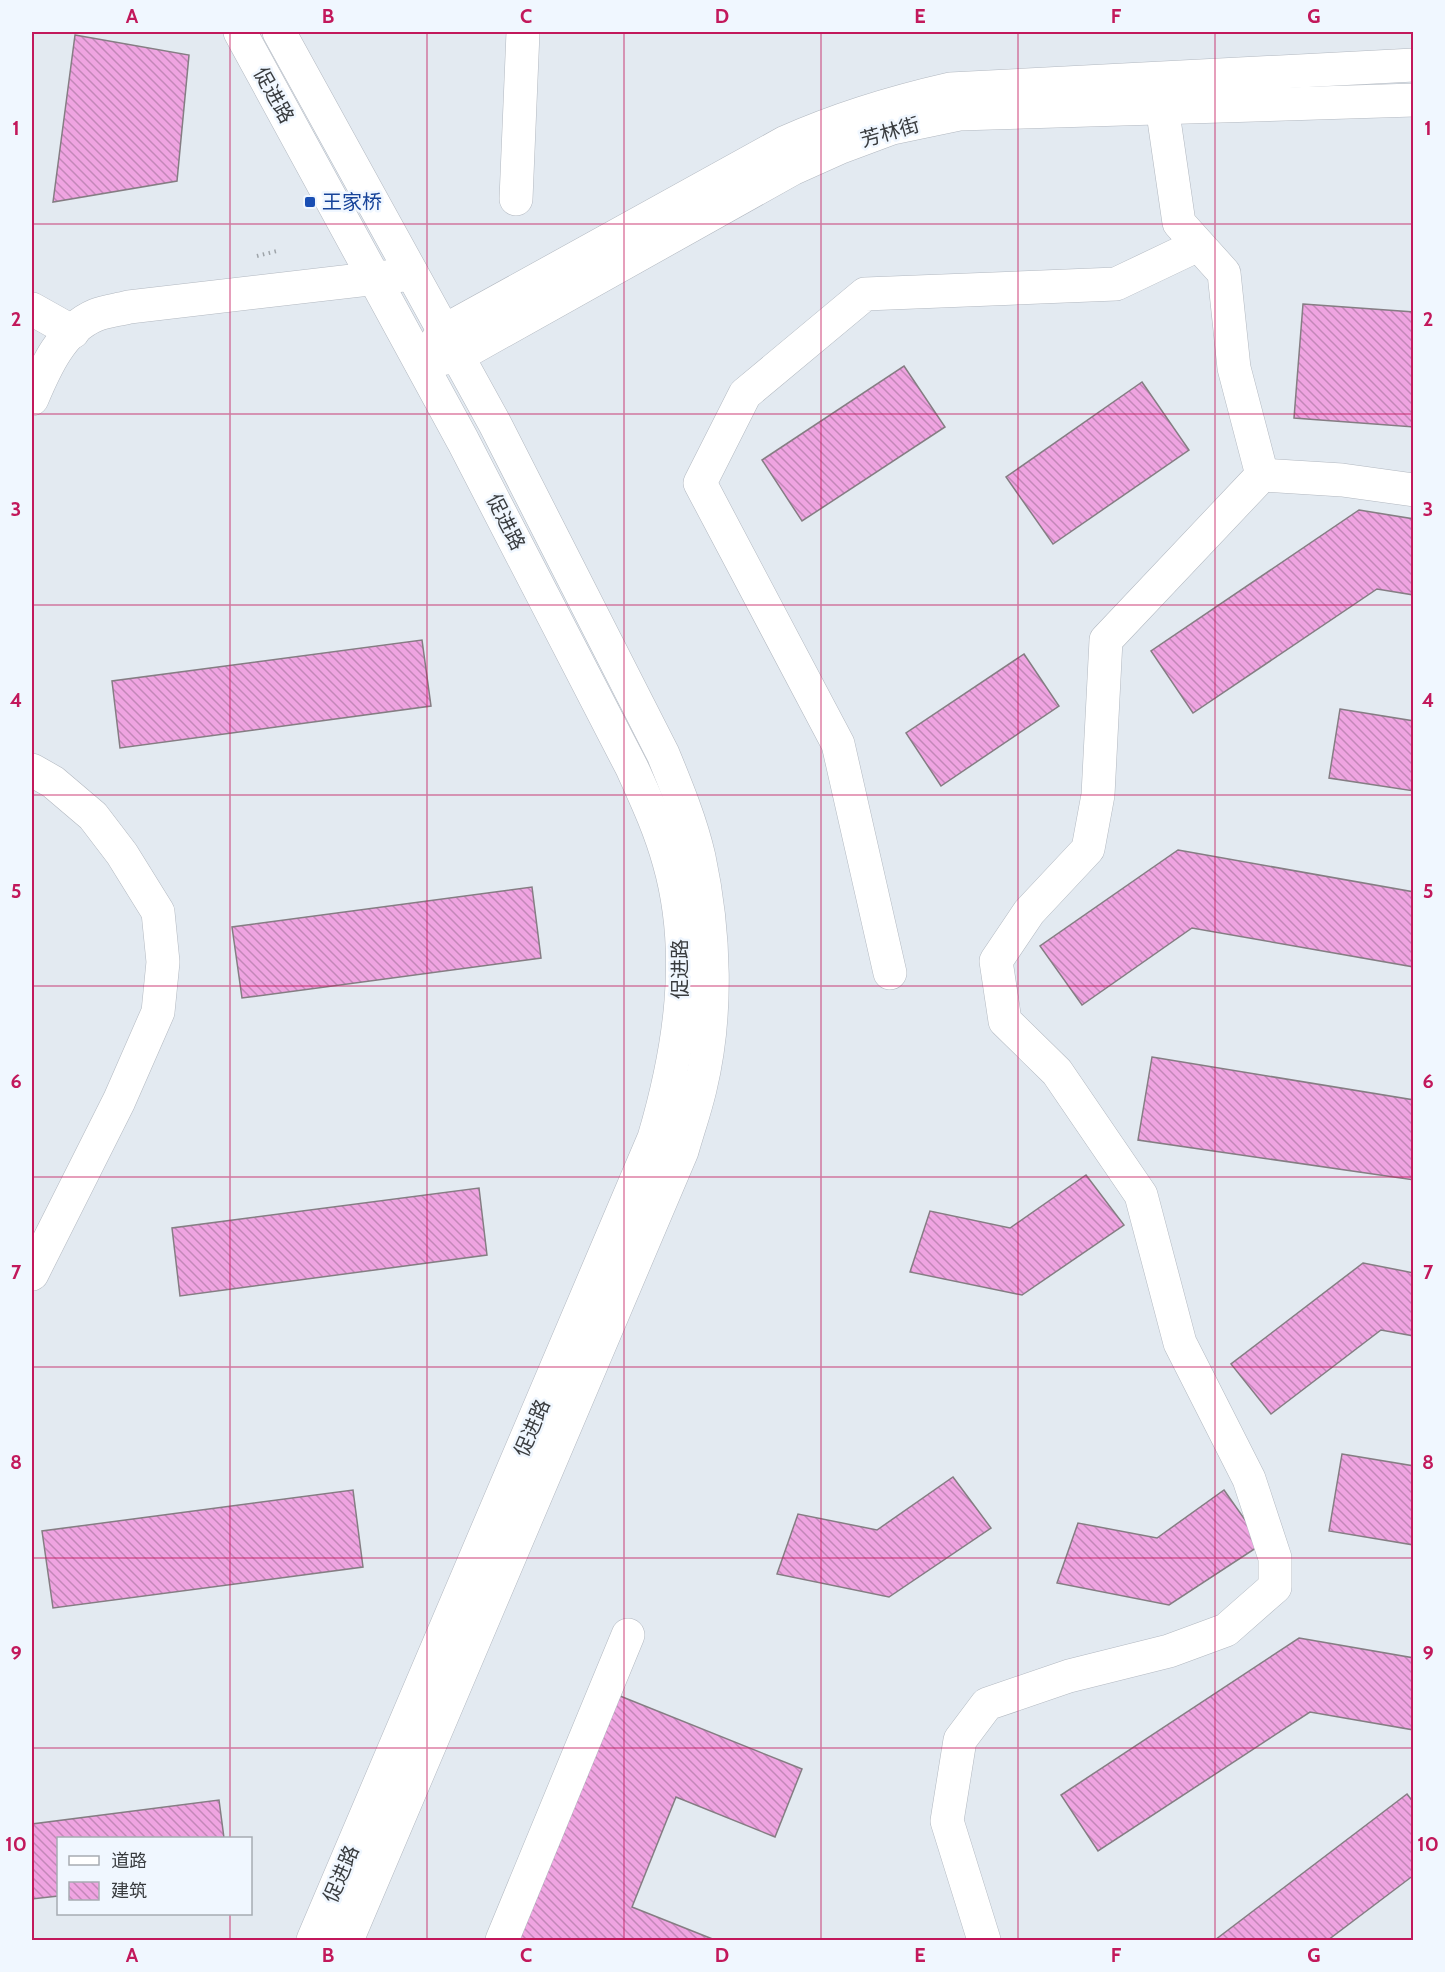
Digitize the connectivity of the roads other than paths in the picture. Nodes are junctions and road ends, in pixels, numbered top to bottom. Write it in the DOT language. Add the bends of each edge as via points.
graph roads {
  1 [pos="240,32"];
  2 [pos="279,32"];
  3 [pos="523,32"];
  4 [pos="1413,65"];
  5 [pos="1413,100"];
  6 [pos="1162,106"];
  7 [pos="516,199"];
  8 [pos="1198,245"];
  9 [pos="412,274"];
  10 [pos="375,278"];
  11 [pos="32,309"];
  12 [pos="73,332"];
  13 [pos="451,343"];
  14 [pos="421,363"];
  15 [pos="32,399"];
  16 [pos="1262,475"];
  17 [pos="1413,490"];
  18 [pos="32,770"];
  19 [pos="890,973"];
  20 [pos="32,1275"];
  21 [pos="628,1635"];
  22 [pos="313,1941"];
  23 [pos="347,1941"];
  24 [pos="502,1941"];
  25 [pos="984,1941"];
  1 -- 10 [label="street, 促进路"];
  2 -- 9 [label="street, 促进路"];
  3 -- 7 [label="street"];
  4 -- 13 [label="street" via="950,89 887,103 786,142"];
  5 -- 6 [label="street, 芳林街"];
  6 -- 8 [label="street" via="1179,223"];
  6 -- 13 [label="street, 芳林街" via="959,114 882,132 792,169"];
  8 -- 16 [label="street" via="1224,273 1234,368"];
  8 -- 19 [label="street" via="1116,284 865,294 745,394 700,483 838,744"];
  9 -- 10 [label="street"];
  9 -- 13 [label="street, 促进路"];
  10 -- 12 [label="street" via="129,307 95,315"];
  10 -- 14 [label="street, 促进路"];
  11 -- 12 [label="street"];
  12 -- 15 [label="street" via="52,355"];
  13 -- 14 [label="street, 芳林街"];
  13 -- 23 [label="street, 促进路" via="663,754 684,807 699,857 709,918 710,1029 700,1088 682,1151"];
  14 -- 22 [label="street, 促进路" via="656,819 670,864 679,919 679,1026 671,1079 638,1180"];
  16 -- 17 [label="street"];
  16 -- 25 [label="street" via="1106,640 1098,795 1088,849 1029,912 996,961 1005,1022 1057,1072 1141,1195 1180,1342 1249,1479 1275,1558 1275,1587 1226,1630 1169,1651 1069,1676 987,1704 960,1740 947,1821"];
  18 -- 20 [label="street" via="53,782 93,816 122,854 158,912 163,962 158,1012 119,1101"];
  21 -- 24 [label="street"];
}
